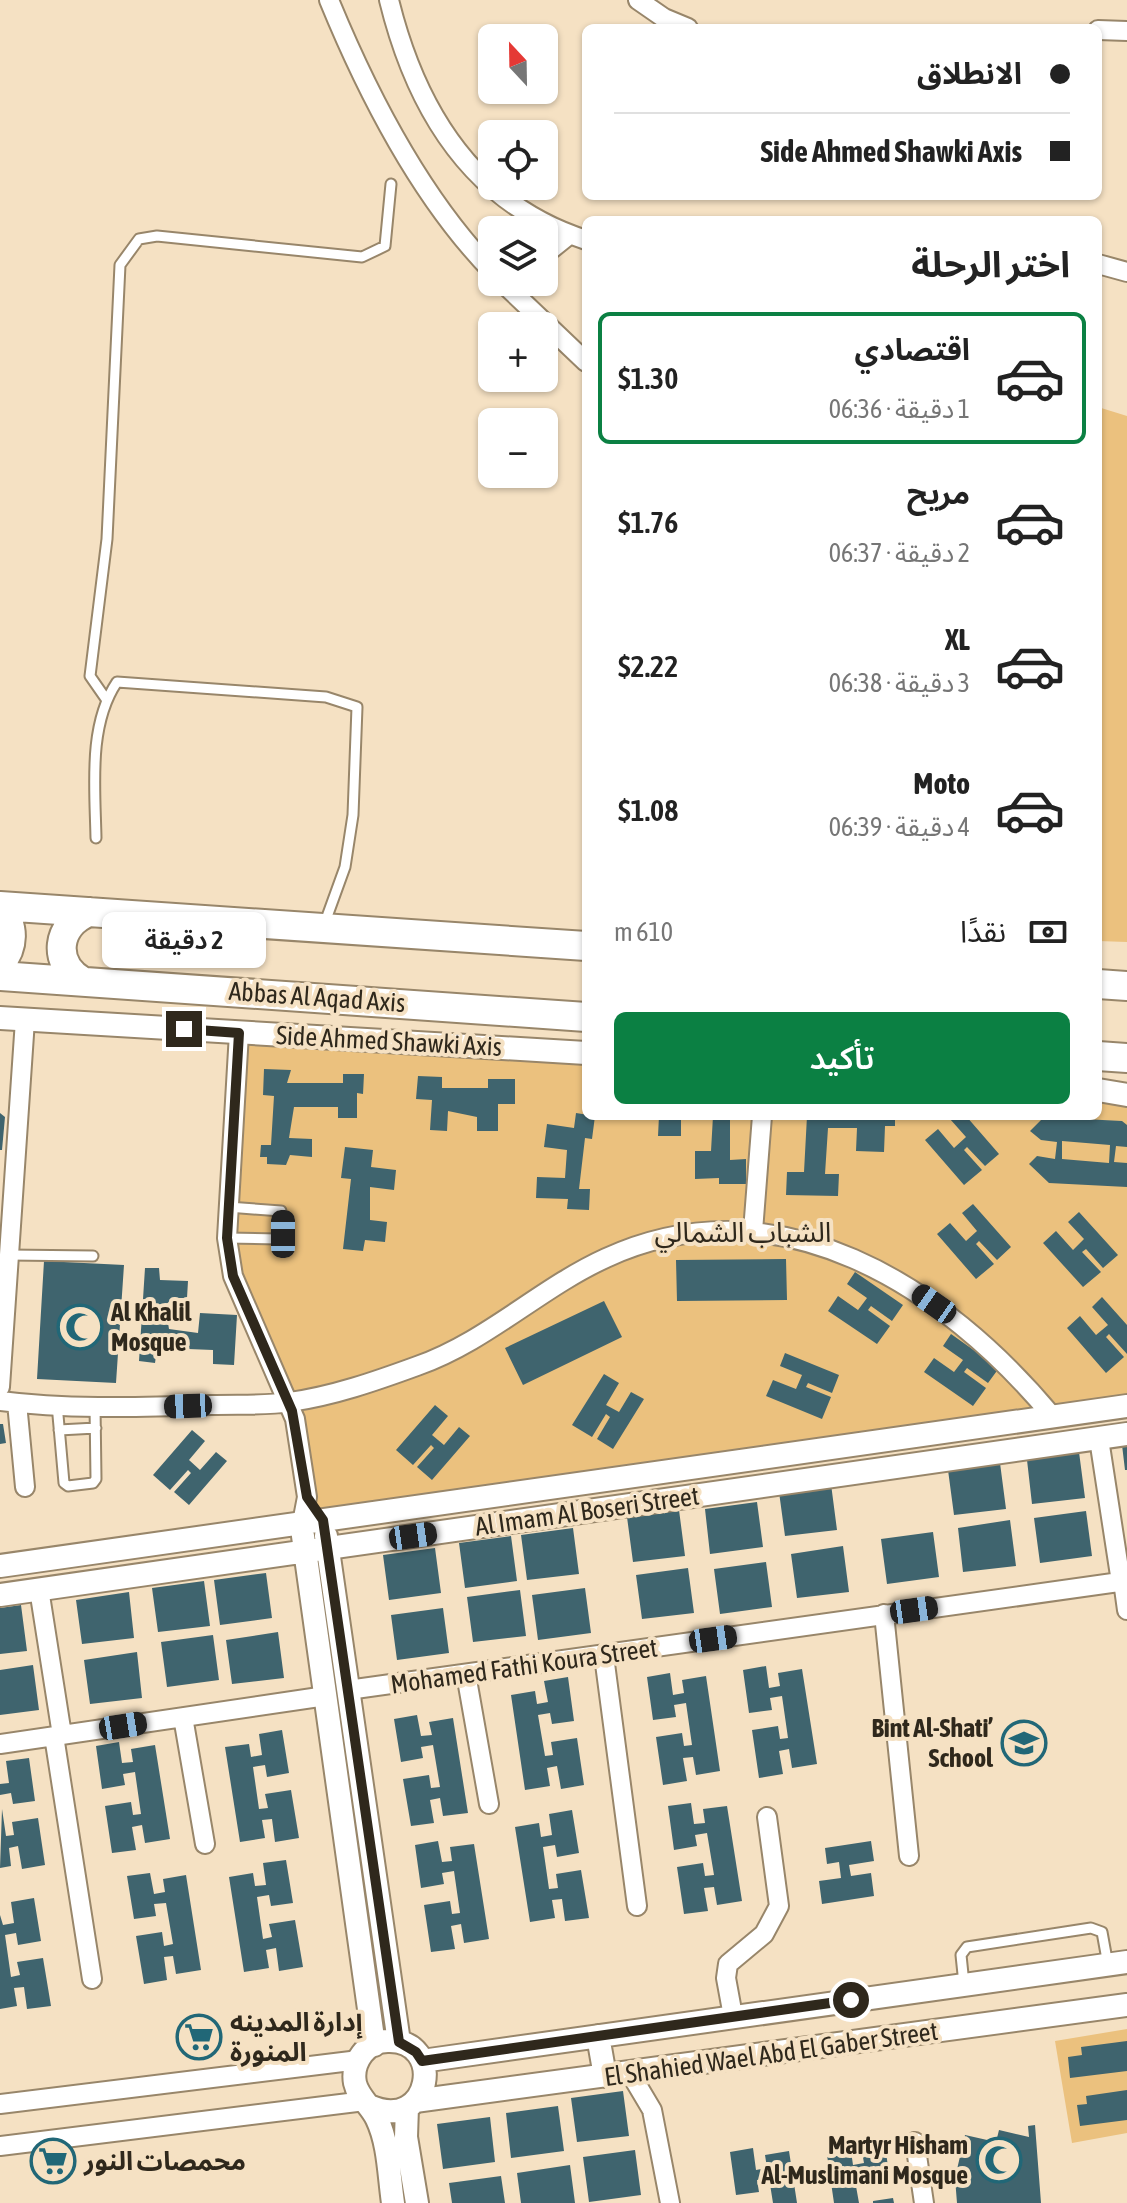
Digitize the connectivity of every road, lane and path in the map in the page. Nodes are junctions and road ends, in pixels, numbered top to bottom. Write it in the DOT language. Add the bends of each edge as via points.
graph roads {
  1 [pos="329,0"];
  2 [pos="389,0"];
  3 [pos="638,0"];
  4 [pos="678,24"];
  5 [pos="1102,30"];
  6 [pos="1127,31"];
  7 [pos="391,184"];
  8 [pos="520,216"];
  9 [pos="558,231"];
  10 [pos="578,237"];
  11 [pos="558,248"];
  12 [pos="478,249"];
  13 [pos="1102,265"];
  14 [pos="1127,272"];
  15 [pos="526,296"];
  16 [pos="582,358"];
  17 [pos="106,699"];
  18 [pos="96,838"];
  19 [pos="0,907"];
  20 [pos="89,912"];
  21 [pos="323,928"];
  22 [pos="582,946"];
  23 [pos="0,964"];
  24 [pos="0,976"];
  25 [pos="82,981"];
  26 [pos="1102,984"];
  27 [pos="1127,986"];
  28 [pos="582,1017"];
  29 [pos="0,1018"];
  30 [pos="25,1020"];
  31 [pos="239,1033"];
  32 [pos="582,1053"];
  33 [pos="1102,1056"];
  34 [pos="1127,1058"];
  35 [pos="1102,1091"];
  36 [pos="1127,1095"];
  37 [pos="762,1120"];
  38 [pos="228,1207"];
  39 [pos="753,1231"];
  40 [pos="227,1238"];
  41 [pos="9,1255"];
  42 [pos="93,1256"];
  43 [pos="0,1387"];
  44 [pos="8,1402"];
  45 [pos="288,1402"];
  46 [pos="57,1404"];
  47 [pos="95,1405"];
  48 [pos="1127,1406"];
  49 [pos="1053,1417"];
  50 [pos="96,1428"];
  51 [pos="59,1430"];
  52 [pos="1127,1434"];
  53 [pos="1099,1439"];
  54 [pos="25,1487"];
  55 [pos="312,1521"];
  56 [pos="316,1549"];
  57 [pos="0,1566"];
  58 [pos="1124,1581"];
  59 [pos="39,1589"];
  60 [pos="0,1595"];
  61 [pos="1127,1610"];
  62 [pos="884,1614"];
  63 [pos="604,1656"];
  64 [pos="466,1674"];
  65 [pos="348,1690"];
  66 [pos="326,1696"];
  67 [pos="183,1717"];
  68 [pos="58,1736"];
  69 [pos="0,1744"];
  70 [pos="489,1804"];
  71 [pos="767,1817"];
  72 [pos="205,1844"];
  73 [pos="909,1856"];
  74 [pos="637,1906"];
  75 [pos="1118,1963"];
  76 [pos="92,1979"];
  77 [pos="964,1984"];
  78 [pos="1127,2005"];
  79 [pos="733,2016"];
  80 [pos="598,2036"];
  81 [pos="399,2042"];
  82 [pos="366,2052"];
  83 [pos="422,2061"];
  84 [pos="630,2073"];
  85 [pos="605,2076"];
  86 [pos="0,2104"];
  87 [pos="367,2104"];
  88 [pos="411,2104"];
  89 [pos="915,2142"];
  90 [pos="0,2146"];
  91 [pos="386,2203"];
  92 [pos="393,2203"];
  93 [pos="417,2203"];
  94 [pos="670,2203"];
  95 [pos="924,2203"];
  1 -- 12 [label="street" via="404,149"];
  2 -- 8 [label="street" via="414,77 442,130 479,179"];
  3 -- 4 [label="street"];
  5 -- 6 [label="street"];
  7 -- 17 [label="lane" via="385,246 362,257 157,236 139,239 120,265 107,539 90,676"];
  9 -- 10 [label="street"];
  10 -- 11 [label="street"];
  13 -- 14 [label="street"];
  15 -- 16 [label="street"];
  17 -- 18 [label="lane" via="95,759"];
  17 -- 21 [label="lane" via="117,682 326,697 357,707 353,815 345,867"];
  19 -- 20 [label="main road"];
  19 -- 23 [label="main road" via="11,940"];
  20 -- 21 [label="main road"];
  20 -- 25 [label="main road" via="69,925 61,947 64,964"];
  21 -- 22 [label="main road"];
  24 -- 25 [label="main road, Abbas Al Aqad Axis"];
  25 -- 28 [label="main road, Abbas Al Aqad Axis"];
  26 -- 27 [label="main road"];
  29 -- 30 [label="street, Side Ahmed Shawki Axis"];
  30 -- 31 [label="street, Side Ahmed Shawki Axis"];
  30 -- 41 [label="street"];
  31 -- 32 [label="street, Side Ahmed Shawki Axis"];
  31 -- 38 [label="street"];
  33 -- 34 [label="main road"];
  35 -- 36 [label="street"];
  37 -- 39 [label="street"];
  38 -- 40 [label="street"];
  38 -- 40 [label="lane" via="281,1211 283,1234 278,1239"];
  39 -- 45 [label="street" via="698,1231 626,1250 583,1269 421,1365 347,1390"];
  39 -- 49 [label="street" via="820,1246 918,1294 1012,1368"];
  40 -- 45 [label="street" via="233,1276"];
  41 -- 42 [label="lane"];
  41 -- 43 [label="street"];
  44 -- 46 [label="street"];
  44 -- 54 [label="street"];
  45 -- 47 [label="street"];
  45 -- 55 [label="street"];
  46 -- 47 [label="street"];
  46 -- 51 [label="lane"];
  47 -- 50 [label="lane"];
  48 -- 49 [label="street, Al Imam Al Boseri Street"];
  49 -- 55 [label="street, Al Imam Al Boseri Street"];
  50 -- 51 [label="lane"];
  50 -- 51 [label="lane" via="96,1479 68,1486"];
  52 -- 53 [label="street, Al Imam Al Boseri Street"];
  53 -- 56 [label="street, Al Imam Al Boseri Street"];
  53 -- 58 [label="street"];
  55 -- 56 [label="street"];
  55 -- 57 [label="street, Al Imam Al Boseri Street"];
  56 -- 59 [label="street, Al Imam Al Boseri Street"];
  56 -- 65 [label="street"];
  56 -- 66 [label="street"];
  58 -- 61 [label="street"];
  58 -- 62 [label="street, Mohamed Fathi Koura Street"];
  59 -- 60 [label="street, Al Imam Al Boseri Street"];
  59 -- 68 [label="street"];
  62 -- 63 [label="street, Mohamed Fathi Koura Street"];
  62 -- 73 [label="street"];
  63 -- 64 [label="street, Mohamed Fathi Koura Street"];
  63 -- 74 [label="street"];
  64 -- 65 [label="street, Mohamed Fathi Koura Street"];
  64 -- 70 [label="street"];
  65 -- 81 [label="street"];
  66 -- 67 [label="street"];
  66 -- 82 [label="street"];
  67 -- 68 [label="street"];
  67 -- 72 [label="street"];
  68 -- 69 [label="street"];
  68 -- 76 [label="street"];
  71 -- 79 [label="street" via="779,1906 764,1934 728,1964"];
  75 -- 77 [label="street, El Shahied Wael Abd El Gaber Street"];
  75 -- 77 [label="lane" via="1102,1932 1091,1928 967,1947 961,1955"];
  77 -- 79 [label="street, El Shahied Wael Abd El Gaber Street"];
  78 -- 84 [label="street, El Shahied Wael Abd El Gaber Street"];
  79 -- 80 [label="street, El Shahied Wael Abd El Gaber Street"];
  80 -- 83 [label="street, El Shahied Wael Abd El Gaber Street"];
  80 -- 85 [label="street"];
  81 -- 82 [label="street"];
  81 -- 83 [label="street"];
  82 -- 86 [label="street"];
  82 -- 87 [label="street" via="355,2084"];
  83 -- 88 [label="street" via="425,2081"];
  84 -- 85 [label="street, El Shahied Wael Abd El Gaber Street"];
  84 -- 94 [label="street" via="652,2110"];
  85 -- 88 [label="street, El Shahied Wael Abd El Gaber Street"];
  87 -- 88 [label="street" via="388,2111"];
  87 -- 90 [label="street"];
  87 -- 92 [label="street" via="383,2137"];
  88 -- 93 [label="street" via="406,2137"];
  89 -- 95 [label="street"];
  91 -- 92 [label="street"];
}
